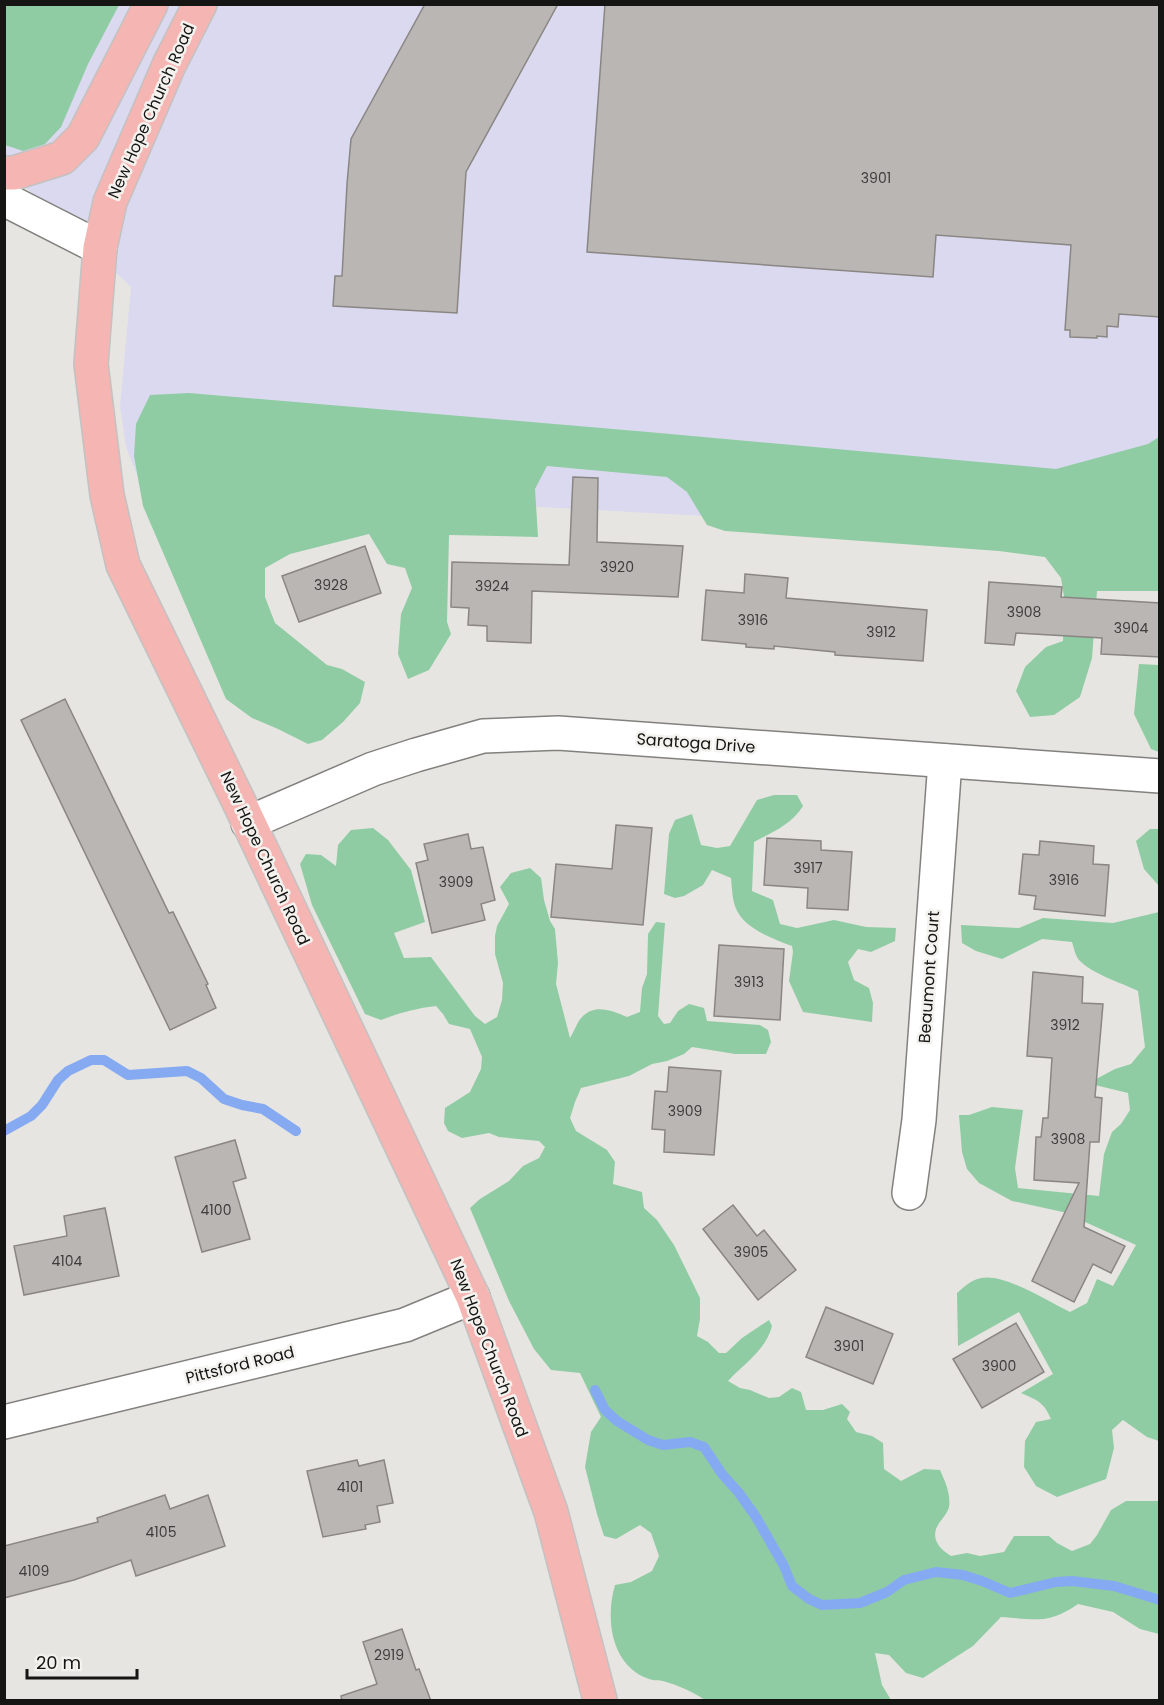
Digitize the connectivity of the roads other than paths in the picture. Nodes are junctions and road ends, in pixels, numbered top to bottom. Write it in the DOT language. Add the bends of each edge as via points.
graph roads {
  1 [pos="151,4"];
  2 [pos="200,4"];
  3 [pos="4,173"];
  4 [pos="4,199"];
  5 [pos="100,248"];
  6 [pos="945,761"];
  7 [pos="1160,776"];
  8 [pos="248,823"];
  9 [pos="909,1193"];
  10 [pos="473,1298"];
  11 [pos="4,1422"];
  12 [pos="600,1701"];
  1 -- 3 [label="main road" via="83,137 62,158"];
  2 -- 5 [label="main road, New Hope Church Road" via="110,202"];
  4 -- 5 [label="street"];
  5 -- 8 [label="main road, New Hope Church Road" via="91,364 107,495 123,565"];
  6 -- 7 [label="street, Saratoga Drive"];
  6 -- 8 [label="street, Saratoga Drive" via="558,733 483,736 373,769"];
  6 -- 9 [label="street, Beaumont Court" via="919,1120"];
  8 -- 10 [label="main road, New Hope Church Road"];
  10 -- 11 [label="street, Pittsford Road" via="405,1324"];
  10 -- 12 [label="main road, New Hope Church Road" via="551,1512"];
}
